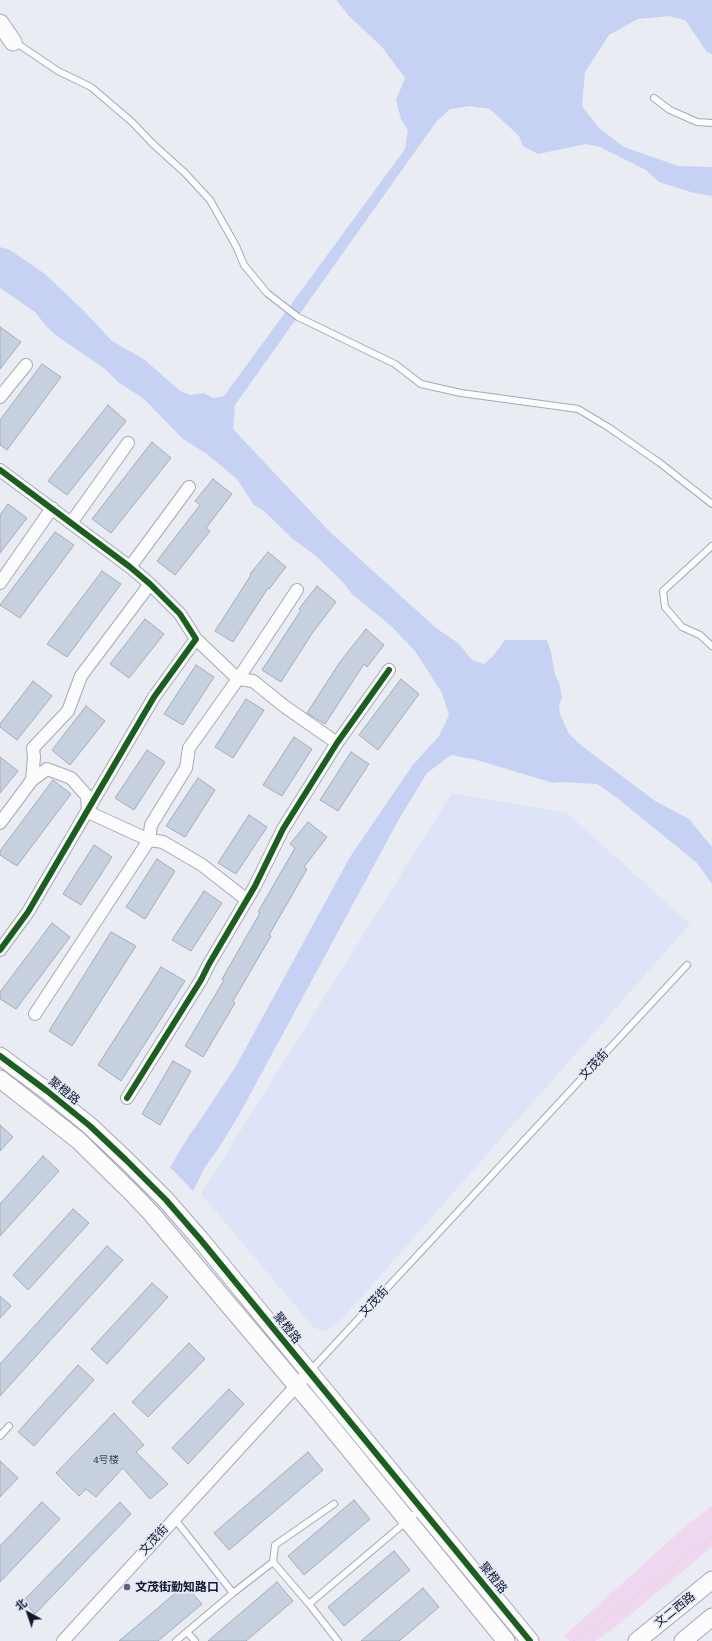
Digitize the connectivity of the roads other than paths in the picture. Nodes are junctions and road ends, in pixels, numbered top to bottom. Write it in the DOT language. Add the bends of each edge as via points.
graph roads {
  1 [pos="0,23"];
  2 [pos="13,42"];
  3 [pos="654,98"];
  4 [pos="712,123"];
  5 [pos="26,365"];
  6 [pos="0,397"];
  7 [pos="128,443"];
  8 [pos="0,470"];
  9 [pos="189,487"];
  10 [pos="712,504"];
  11 [pos="52,508"];
  12 [pos="71,523"];
  13 [pos="712,546"];
  14 [pos="130,567"];
  15 [pos="0,583"];
  16 [pos="150,584"];
  17 [pos="296,590"];
  18 [pos="196,639"];
  19 [pos="712,646"];
  20 [pos="389,670"];
  21 [pos="238,679"];
  22 [pos="337,743"];
  23 [pos="32,780"];
  24 [pos="88,812"];
  25 [pos="0,823"];
  26 [pos="150,840"];
  27 [pos="247,900"];
  28 [pos="0,950"];
  29 [pos="686,965"];
  30 [pos="35,1014"];
  31 [pos="0,1056"];
  32 [pos="0,1079"];
  33 [pos="127,1098"];
  34 [pos="309,1372"];
  35 [pos="296,1386"];
  36 [pos="9,1426"];
  37 [pos="0,1436"];
  38 [pos="334,1504"];
  39 [pos="421,1508"];
  40 [pos="174,1518"];
  41 [pos="407,1520"];
  42 [pos="273,1562"];
  43 [pos="712,1580"];
  44 [pos="233,1593"];
  45 [pos="308,1604"];
  46 [pos="712,1617"];
  47 [pos="187,1632"];
  48 [pos="63,1641"];
  49 [pos="176,1641"];
  50 [pos="194,1641"];
  51 [pos="338,1641"];
  52 [pos="506,1641"];
  53 [pos="530,1641"];
  54 [pos="637,1641"];
  55 [pos="683,1641"];
  1 -- 2 [label="street"];
  2 -- 10 [label="lane" via="58,71 91,87 185,173 210,200 244,265 267,293 298,317 395,364 422,384 461,393 578,409 660,463"];
  3 -- 4 [label="lane" via="670,110 697,122"];
  5 -- 6 [label="street"];
  7 -- 12 [label="street"];
  8 -- 11 [label="street"];
  9 -- 14 [label="street"];
  11 -- 12 [label="street"];
  11 -- 15 [label="street"];
  12 -- 14 [label="street"];
  13 -- 19 [label="lane" via="663,591 665,608 682,627 700,635"];
  14 -- 16 [label="street"];
  16 -- 18 [label="street" via="180,614"];
  16 -- 23 [label="street" via="81,676 68,711 33,748"];
  17 -- 21 [label="street"];
  18 -- 21 [label="street"];
  18 -- 24 [label="street" via="154,697"];
  20 -- 22 [label="street"];
  21 -- 22 [label="street" via="253,681"];
  21 -- 26 [label="street" via="189,748 186,768 151,825"];
  22 -- 27 [label="street" via="283,829"];
  23 -- 24 [label="street" via="47,769 71,778 87,796"];
  23 -- 25 [label="street"];
  24 -- 26 [label="street"];
  24 -- 28 [label="street" via="28,912"];
  26 -- 27 [label="street" via="163,842 202,865"];
  26 -- 30 [label="street"];
  27 -- 33 [label="street" via="201,980"];
  29 -- 34 [label="lane, 文茂街"];
  31 -- 34 [label="street, 聚橙路" via="90,1126 150,1184 200,1239"];
  32 -- 35 [label="street" via="78,1140 132,1193 188,1255"];
  34 -- 35 [label="street, 文茂街"];
  34 -- 39 [label="street, 聚橙路"];
  35 -- 40 [label="street, 文茂街"];
  35 -- 41 [label="street"];
  36 -- 37 [label="lane"];
  38 -- 42 [label="lane" via="275,1545"];
  39 -- 41 [label="lane"];
  39 -- 53 [label="street, 聚橙路"];
  40 -- 44 [label="lane"];
  40 -- 48 [label="street, 文茂街"];
  41 -- 45 [label="lane"];
  41 -- 52 [label="street"];
  42 -- 44 [label="lane"];
  42 -- 45 [label="lane"];
  43 -- 54 [label="street, 文二西路"];
  44 -- 47 [label="lane"];
  45 -- 51 [label="lane"];
  46 -- 55 [label="street"];
  47 -- 49 [label="lane"];
  47 -- 50 [label="lane"];
}
